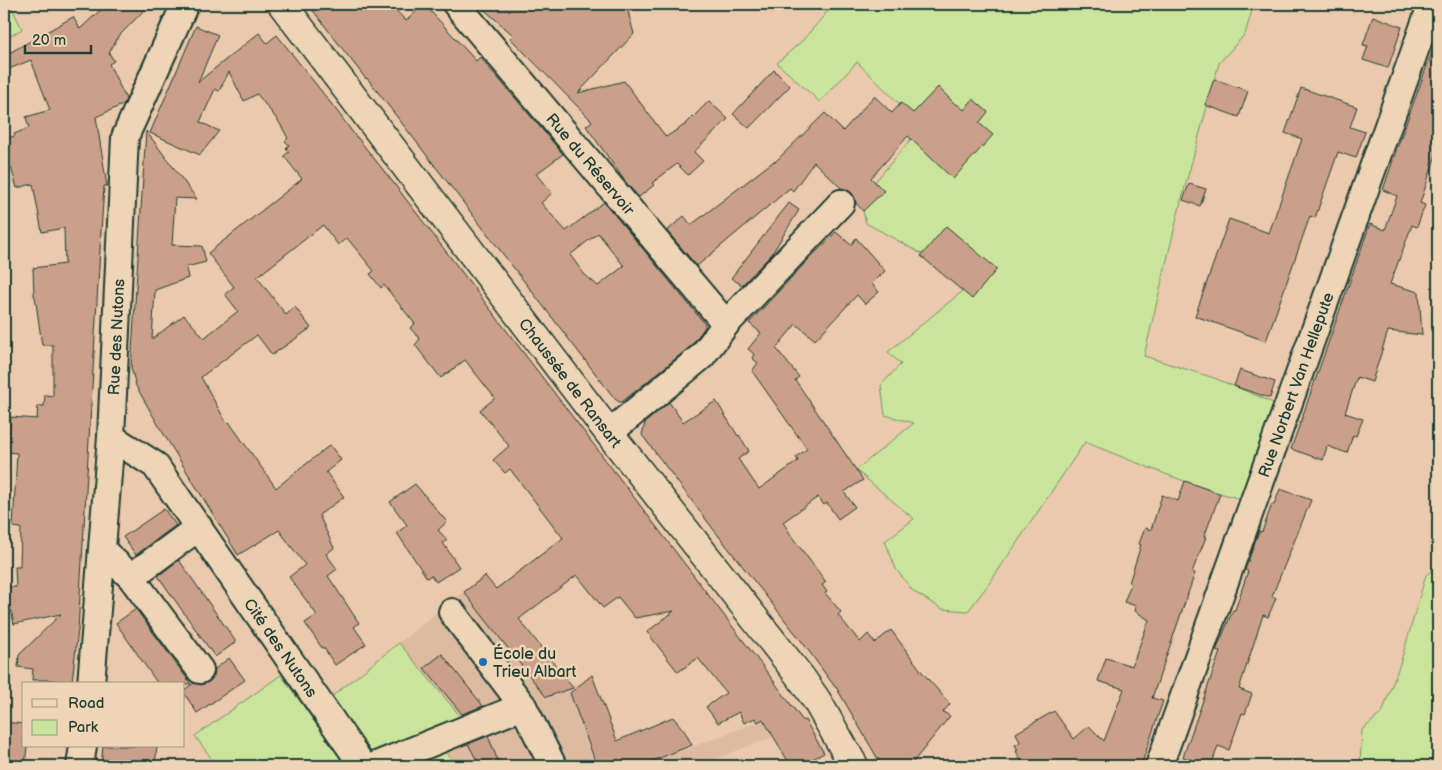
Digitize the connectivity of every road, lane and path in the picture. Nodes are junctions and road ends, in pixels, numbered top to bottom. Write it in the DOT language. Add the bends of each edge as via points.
graph roads {
  1 [pos="185,4"];
  2 [pos="282,4"];
  3 [pos="456,4"];
  4 [pos="1433,4"];
  5 [pos="840,204"];
  6 [pos="726,324"];
  7 [pos="609,433"];
  8 [pos="111,437"];
  9 [pos="199,527"];
  10 [pos="102,550"];
  11 [pos="131,577"];
  12 [pos="452,612"];
  13 [pos="200,670"];
  14 [pos="91,682"];
  15 [pos="523,706"];
  16 [pos="83,748"];
  17 [pos="80,766"];
  18 [pos="363,766"];
  19 [pos="374,766"];
  20 [pos="553,766"];
  21 [pos="854,766"];
  22 [pos="1159,766"];
  1 -- 8 [label="street, Rue des Nutons" via="125,137"];
  2 -- 7 [label="main road, Chaussée de Ransart"];
  3 -- 6 [label="street, Rue du Réservoir"];
  4 -- 22 [label="street, Rue Norbert Van Hellepute"];
  5 -- 6 [label="street"];
  6 -- 7 [label="street" via="702,356"];
  7 -- 21 [label="main road, Chaussée de Ransart" via="802,679"];
  8 -- 9 [label="street, Cité des Nutons" via="156,465"];
  8 -- 10 [label="street, Rue des Nutons"];
  9 -- 11 [label="street"];
  9 -- 18 [label="street, Cité des Nutons"];
  10 -- 11 [label="street"];
  10 -- 14 [label="street, Rue des Nutons"];
  11 -- 13 [label="street"];
  12 -- 15 [label="street"];
  15 -- 19 [label="street"];
  15 -- 20 [label="street"];
  16 -- 17 [label="street"];
}
